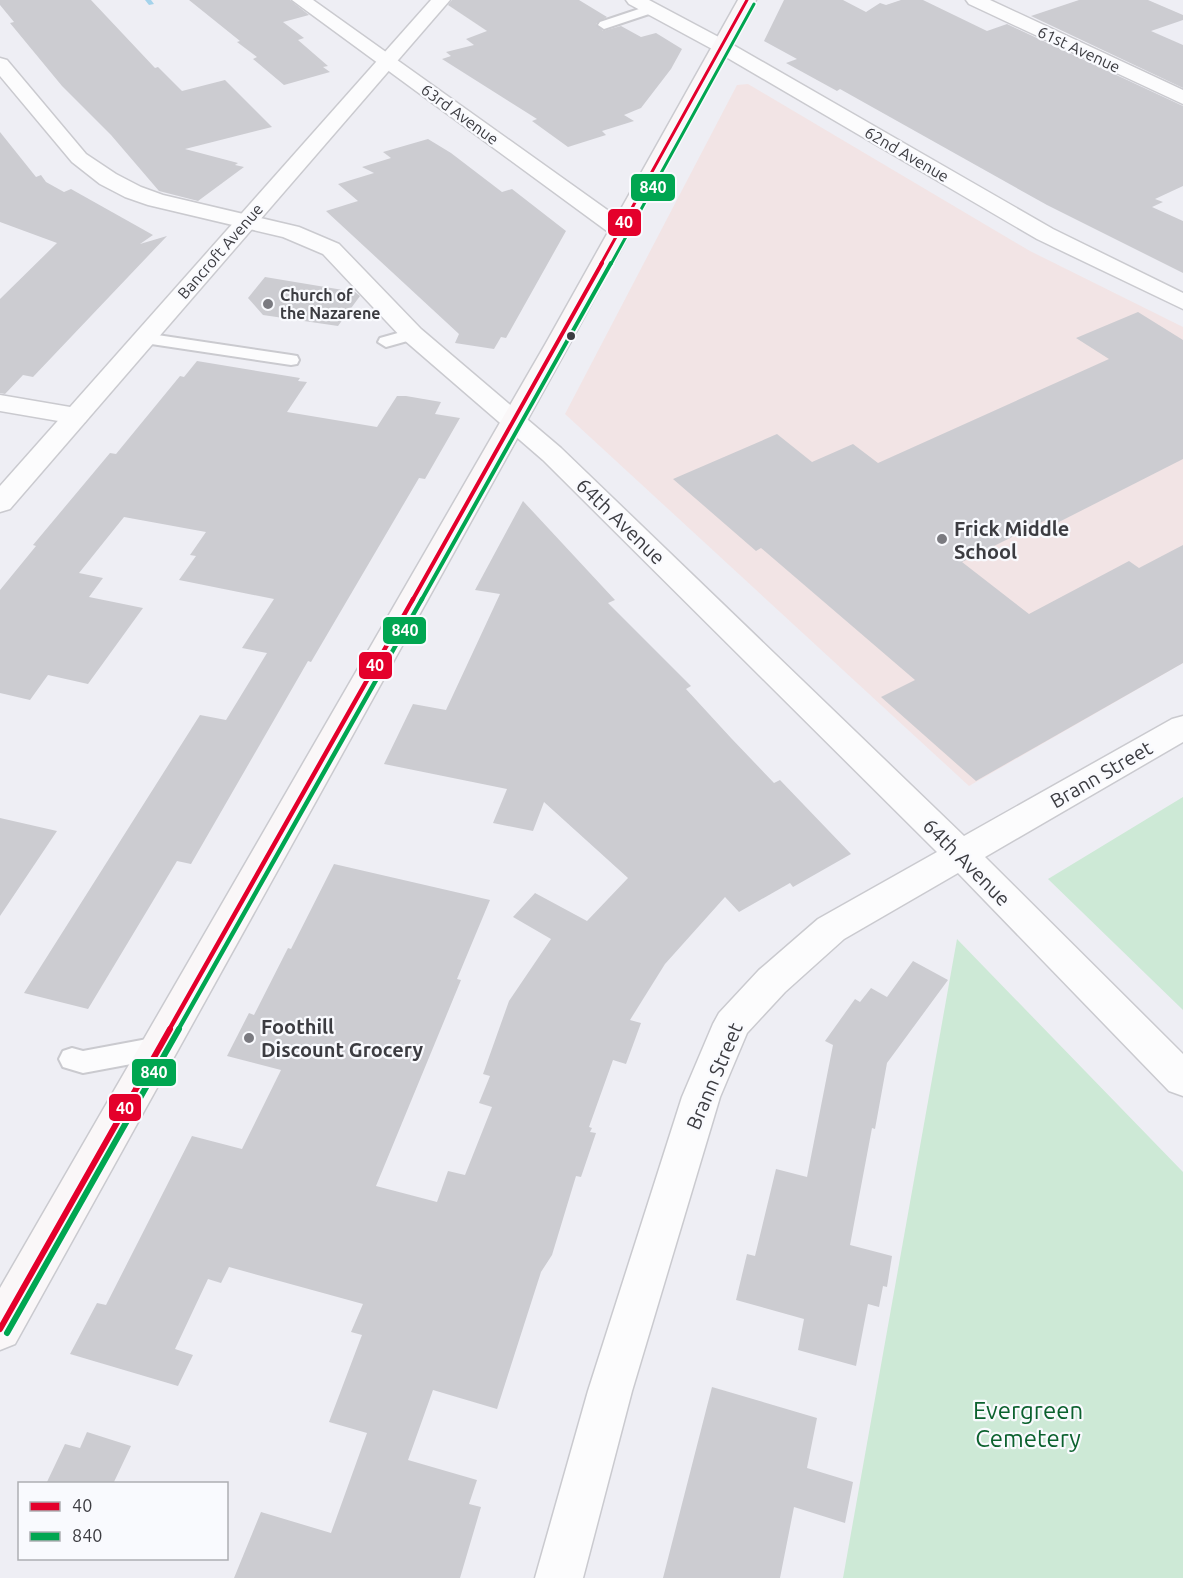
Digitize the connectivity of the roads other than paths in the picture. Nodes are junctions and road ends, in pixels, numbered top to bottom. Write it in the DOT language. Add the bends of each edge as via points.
graph roads {
  1 [pos="301,0"];
  2 [pos="441,0"];
  3 [pos="747,0"];
  4 [pos="975,0"];
  5 [pos="1019,0"];
  6 [pos="643,4"];
  7 [pos="994,8"];
  8 [pos="604,25"];
  9 [pos="721,46"];
  10 [pos="387,62"];
  11 [pos="0,64"];
  12 [pos="1183,98"];
  13 [pos="245,221"];
  14 [pos="619,229"];
  15 [pos="1183,302"];
  16 [pos="412,334"];
  17 [pos="144,338"];
  18 [pos="386,342"];
  19 [pos="291,360"];
  20 [pos="0,403"];
  21 [pos="76,416"];
  22 [pos="514,420"];
  23 [pos="0,503"];
  24 [pos="1183,727"];
  25 [pos="960,853"];
  26 [pos="158,1048"];
  27 [pos="72,1059"];
  28 [pos="1183,1079"];
  29 [pos="0,1329"];
  30 [pos="559,1578"];
  1 -- 10 [label="street, 63rd Avenue"];
  2 -- 10 [label="street, Bancroft Avenue"];
  3 -- 9 [label="main road"];
  4 -- 7 [label="street, 61st Avenue"];
  5 -- 7 [label="street"];
  6 -- 8 [label="lane"];
  6 -- 9 [label="street, 62nd Avenue"];
  7 -- 12 [label="street, 61st Avenue"];
  9 -- 14 [label="main road"];
  9 -- 15 [label="street, 62nd Avenue" via="1044,234"];
  10 -- 13 [label="street, Bancroft Avenue"];
  10 -- 14 [label="street, 63rd Avenue"];
  11 -- 13 [label="street, 64th Avenue" via="13,93 79,158 108,179 156,200"];
  13 -- 16 [label="street, 64th Avenue" via="291,232 331,249"];
  13 -- 17 [label="street, Bancroft Avenue"];
  14 -- 22 [label="main road"];
  16 -- 18 [label="lane"];
  16 -- 22 [label="street, 64th Avenue"];
  17 -- 19 [label="lane"];
  17 -- 21 [label="street, Bancroft Avenue"];
  20 -- 21 [label="street"];
  21 -- 23 [label="street, Bancroft Avenue"];
  22 -- 25 [label="street, 64th Avenue"];
  22 -- 26 [label="main road"];
  24 -- 25 [label="street, Brann Street"];
  25 -- 28 [label="street, 64th Avenue"];
  25 -- 30 [label="street, Brann Street" via="831,928 772,981 732,1024 698,1108 610,1391"];
  26 -- 27 [label="lane" via="82,1062"];
  26 -- 29 [label="main road"];
}
